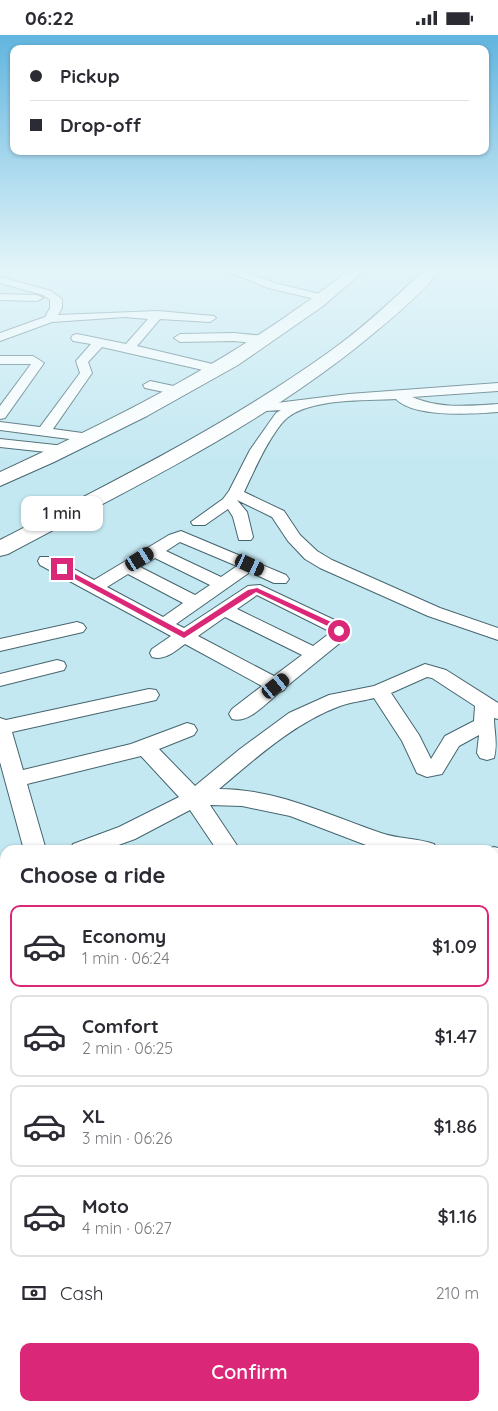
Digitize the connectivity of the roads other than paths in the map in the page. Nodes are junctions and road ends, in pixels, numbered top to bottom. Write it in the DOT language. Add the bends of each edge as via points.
graph roads {
  1 [pos="142,334"];
  2 [pos="273,334"];
  3 [pos="362,334"];
  4 [pos="77,338"];
  5 [pos="180,338"];
  6 [pos="265,340"];
  7 [pos="100,342"];
  8 [pos="129,348"];
  9 [pos="0,360"];
  10 [pos="216,369"];
  11 [pos="150,385"];
  12 [pos="498,387"];
  13 [pos="178,391"];
  14 [pos="396,395"];
  15 [pos="300,405"];
  16 [pos="498,408"];
  17 [pos="256,409"];
  18 [pos="0,415"];
  19 [pos="0,426"];
  20 [pos="44,432"];
  21 [pos="92,438"];
  22 [pos="0,443"];
  23 [pos="65,450"];
  24 [pos="0,481"];
  25 [pos="231,498"];
  26 [pos="199,522"];
  27 [pos="245,537"];
  28 [pos="0,549"];
  29 [pos="154,551"];
  30 [pos="46,561"];
  31 [pos="250,565"];
  32 [pos="127,567"];
  33 [pos="280,579"];
  34 [pos="222,584"];
  35 [pos="95,587"];
  36 [pos="195,602"];
  37 [pos="223,609"];
  38 [pos="164,624"];
  39 [pos="77,628"];
  40 [pos="498,634"];
  41 [pos="184,635"];
  42 [pos="0,645"];
  43 [pos="159,653"];
  44 [pos="316,654"];
  45 [pos="57,666"];
  46 [pos="0,680"];
  47 [pos="276,686"];
  48 [pos="379,691"];
  49 [pos="148,695"];
  50 [pos="239,713"];
  51 [pos="489,714"];
  52 [pos="0,727"];
  53 [pos="187,730"];
  54 [pos="145,747"];
  55 [pos="487,753"];
  56 [pos="15,779"];
  57 [pos="194,799"];
  58 [pos="34,845"];
  59 [pos="95,845"];
  60 [pos="225,845"];
  61 [pos="398,845"];
  1 -- 8 [label="street"];
  2 -- 6 [label="highway"];
  3 -- 17 [label="highway"];
  4 -- 7 [label="street"];
  5 -- 6 [label="street"];
  6 -- 10 [label="highway"];
  7 -- 8 [label="street"];
  7 -- 20 [label="street" via="82,361 86,373"];
  8 -- 10 [label="street"];
  9 -- 18 [label="street" via="33,360 38,363"];
  10 -- 13 [label="highway"];
  11 -- 13 [label="street"];
  12 -- 14 [label="street"];
  13 -- 21 [label="highway"];
  14 -- 15 [label="street"];
  14 -- 16 [label="street" via="419,406 444,410"];
  15 -- 17 [label="street"];
  15 -- 25 [label="street" via="281,417 257,450"];
  17 -- 28 [label="highway" via="218,433"];
  19 -- 20 [label="street"];
  20 -- 21 [label="street"];
  21 -- 23 [label="highway"];
  22 -- 23 [label="street"];
  23 -- 24 [label="highway"];
  25 -- 26 [label="street"];
  25 -- 27 [label="street" via="241,514"];
  25 -- 40 [label="street" via="264,506 278,515 294,538 326,564 434,612"];
  29 -- 31 [label="street" via="181,536"];
  29 -- 32 [label="street"];
  29 -- 34 [label="street"];
  30 -- 35 [label="street"];
  31 -- 33 [label="street"];
  31 -- 34 [label="street"];
  32 -- 35 [label="street"];
  32 -- 36 [label="street"];
  34 -- 36 [label="street"];
  35 -- 38 [label="street"];
  36 -- 38 [label="street"];
  37 -- 41 [label="street"];
  37 -- 44 [label="street"];
  37 -- 44 [label="street" via="251,591 260,590 337,628 339,634"];
  38 -- 41 [label="street"];
  39 -- 42 [label="street"];
  41 -- 43 [label="street"];
  41 -- 47 [label="street"];
  44 -- 47 [label="street"];
  45 -- 46 [label="street"];
  47 -- 50 [label="street"];
  48 -- 51 [label="street" via="425,670 431,671 445,677"];
  48 -- 51 [label="street" via="412,740 427,770 436,769 452,741"];
  48 -- 57 [label="street" via="336,701 296,718"];
  49 -- 52 [label="street"];
  51 -- 55 [label="street"];
  52 -- 56 [label="street"];
  53 -- 54 [label="street"];
  54 -- 56 [label="street"];
  54 -- 57 [label="street"];
  56 -- 58 [label="street"];
  57 -- 59 [label="street" via="127,833"];
  57 -- 60 [label="street"];
  57 -- 61 [label="street" via="245,799 277,805"];
}
